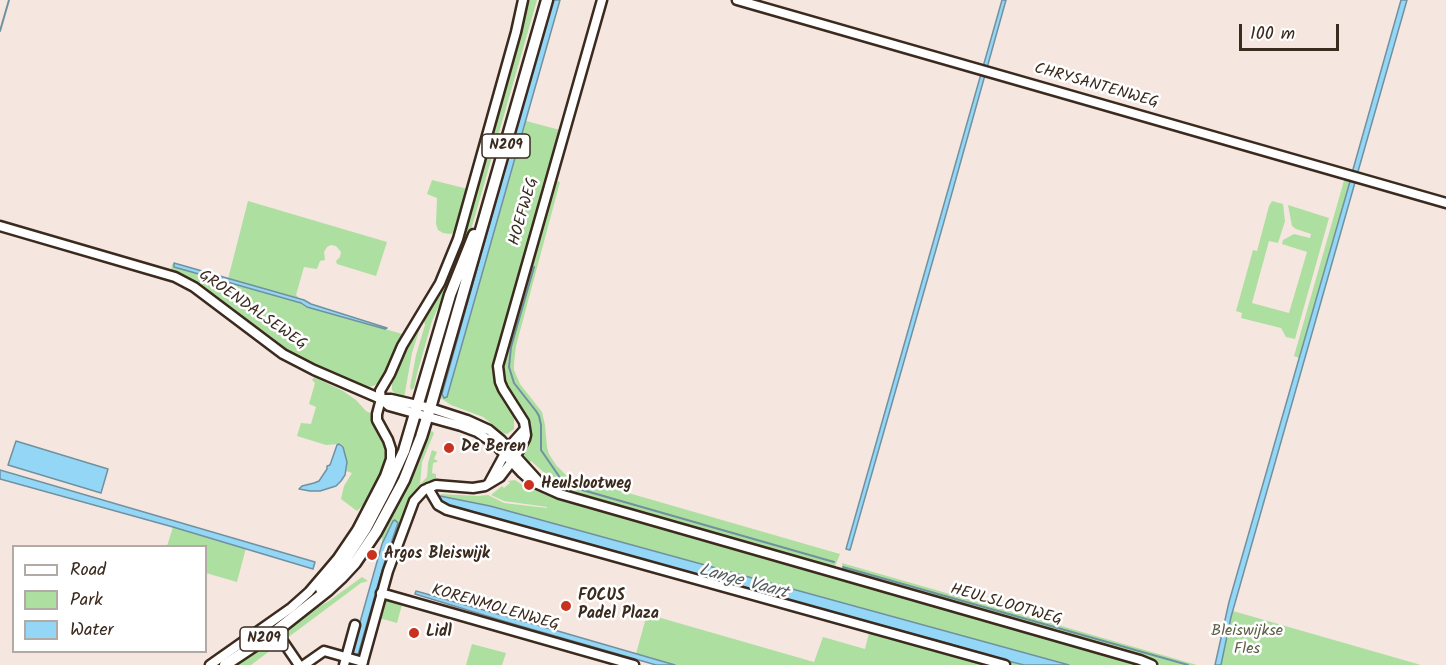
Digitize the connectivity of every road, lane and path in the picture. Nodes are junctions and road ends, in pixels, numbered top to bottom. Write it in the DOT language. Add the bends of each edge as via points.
graph roads {
  1 [pos="523,0"];
  2 [pos="541,0"];
  3 [pos="547,0"];
  4 [pos="602,0"];
  5 [pos="737,0"];
  6 [pos="1446,203"];
  7 [pos="0,226"];
  8 [pos="381,399"];
  9 [pos="416,410"];
  10 [pos="429,413"];
  11 [pos="525,429"];
  12 [pos="507,451"];
  13 [pos="514,459"];
  14 [pos="489,483"];
  15 [pos="428,488"];
  16 [pos="381,593"];
  17 [pos="300,611"];
  18 [pos="355,625"];
  19 [pos="284,643"];
  20 [pos="353,661"];
  21 [pos="210,665"];
  22 [pos="225,665"];
  23 [pos="299,665"];
  24 [pos="304,665"];
  25 [pos="634,665"];
  26 [pos="1005,665"];
  27 [pos="1152,665"];
  1 -- 8 [label="street" via="458,239 440,283 402,346"];
  2 -- 9 [label="main road, N209" via="478,223 450,295"];
  3 -- 10 [label="main road, N209"];
  4 -- 11 [label="street, HOEFWEG" via="498,366 503,389"];
  5 -- 6 [label="street, CHRYSANTENWEG"];
  7 -- 8 [label="street, GROENDALSEWEG" via="175,277 283,354"];
  8 -- 9 [label="street, GROENDALSEWEG"];
  8 -- 21 [label="street" via="377,420 391,448 391,459 357,530 309,592"];
  9 -- 10 [label="street, GROENDALSEWEG"];
  9 -- 17 [label="main road, N209" via="404,451 366,528 336,572"];
  10 -- 12 [label="street, HEULSLOOTWEG" via="467,420 489,430"];
  10 -- 17 [label="main road, N209" via="404,480 368,546 342,577"];
  11 -- 12 [label="street"];
  11 -- 13 [label="street" via="525,439"];
  12 -- 13 [label="street, HEULSLOOTWEG"];
  12 -- 14 [label="street"];
  13 -- 14 [label="street" via="500,477"];
  13 -- 27 [label="street, HEULSLOOTWEG" via="531,481 560,494"];
  14 -- 15 [label="street" via="478,488 441,484"];
  15 -- 16 [label="street" via="410,507"];
  15 -- 26 [label="street" via="438,505 447,510"];
  16 -- 20 [label="street"];
  16 -- 25 [label="street, KORENMOLENWEG"];
  17 -- 22 [label="main road, N209"];
  18 -- 20 [label="street"];
  19 -- 23 [label="street"];
  20 -- 24 [label="street" via="324,651"];
}
